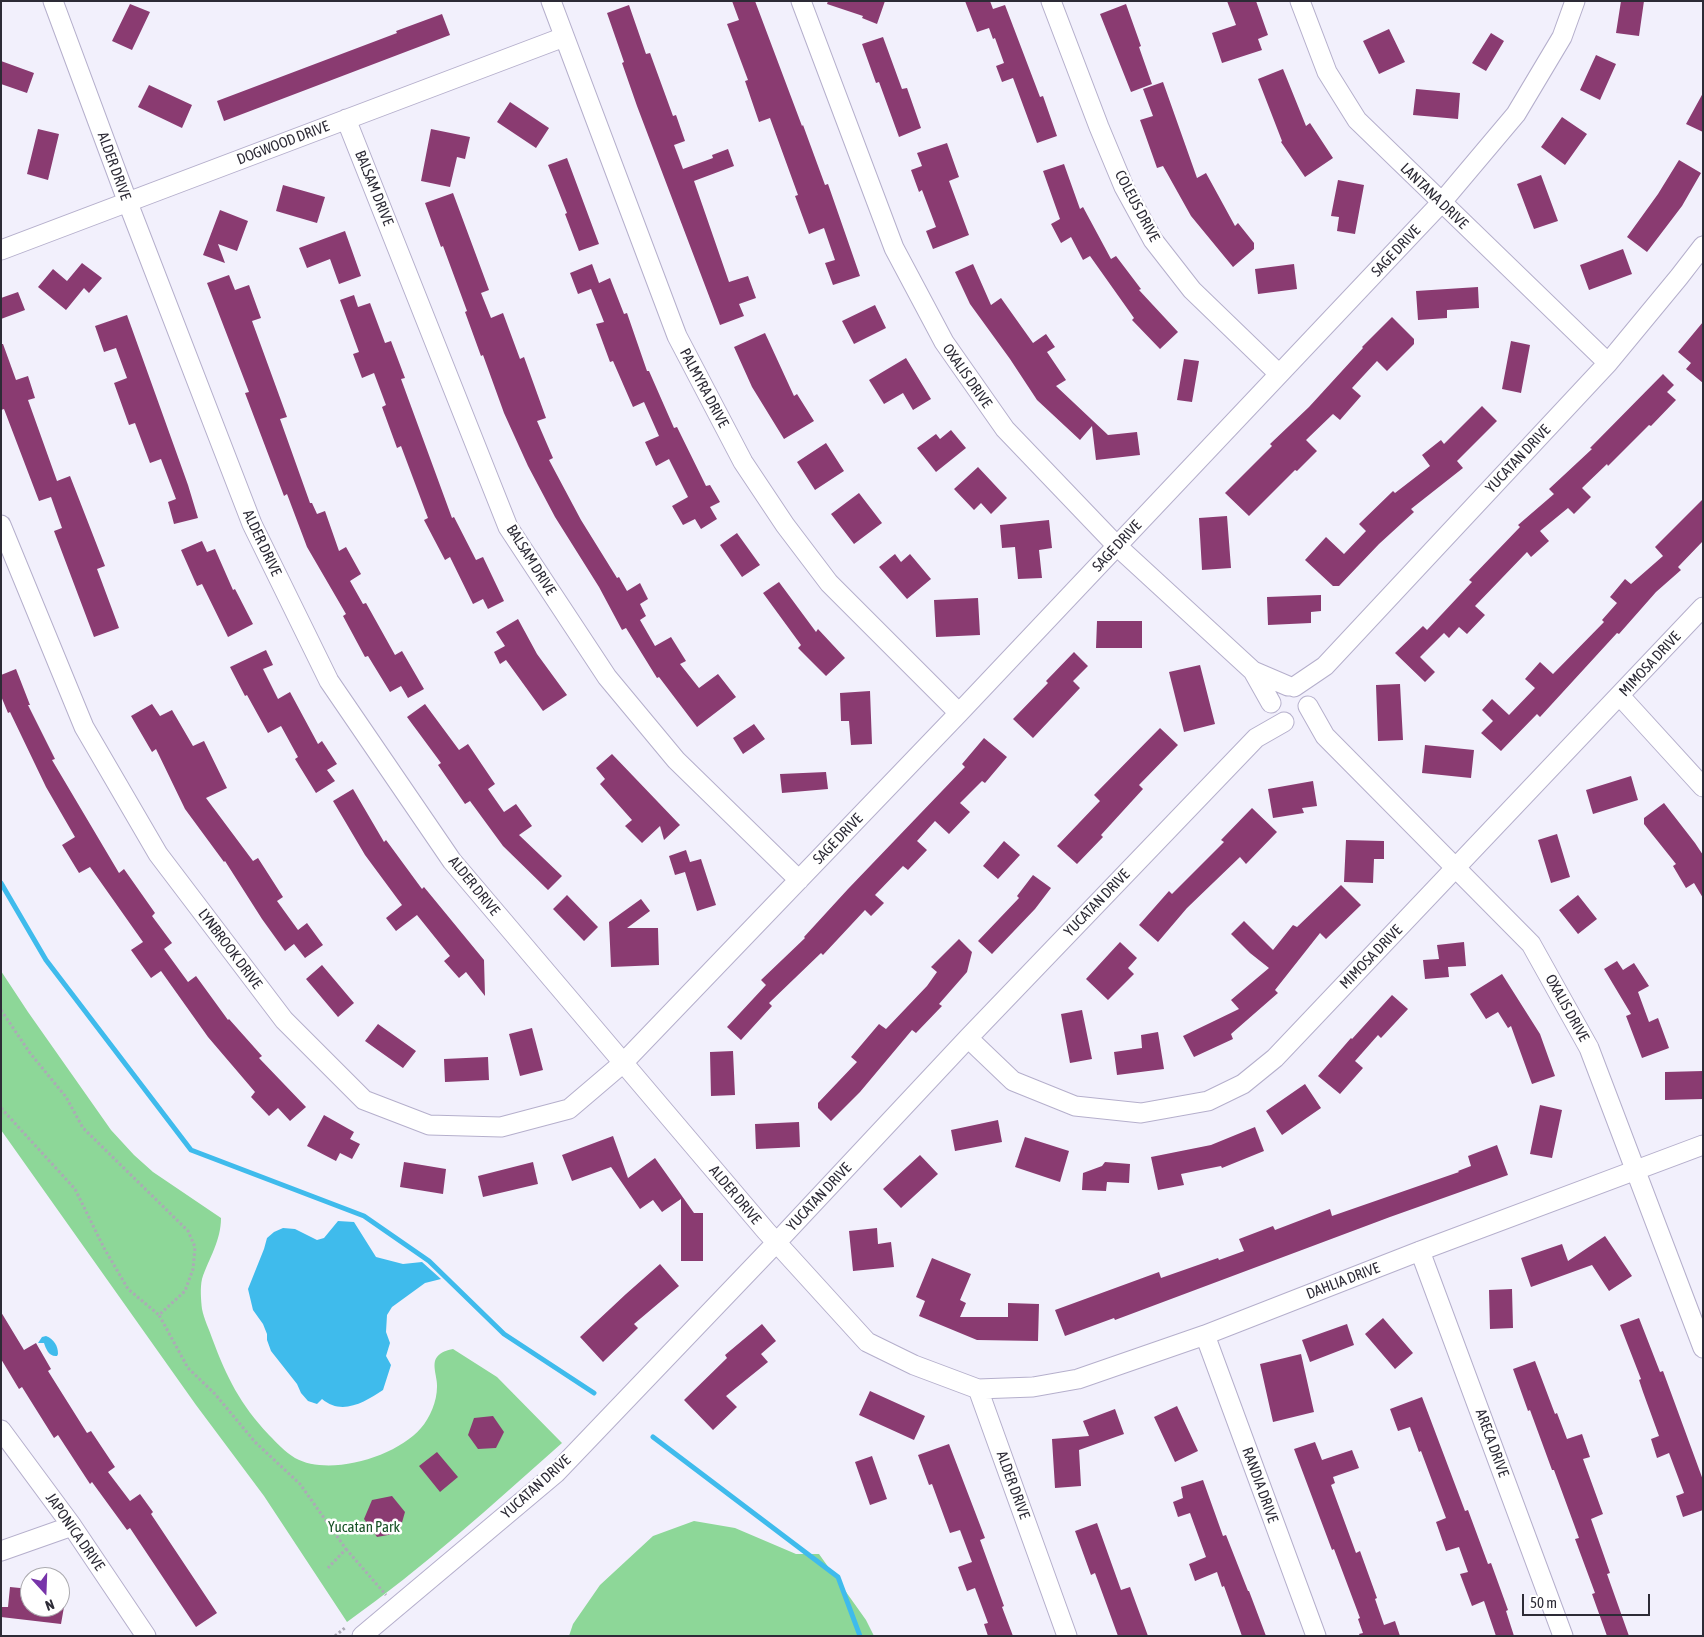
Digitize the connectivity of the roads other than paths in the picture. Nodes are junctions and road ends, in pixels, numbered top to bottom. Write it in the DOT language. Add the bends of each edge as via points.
graph roads {
  1 [pos="53,1"];
  2 [pos="551,1"];
  3 [pos="801,1"];
  4 [pos="1051,1"];
  5 [pos="1300,1"];
  6 [pos="1575,1"];
  7 [pos="564,37"];
  8 [pos="346,119"];
  9 [pos="128,203"];
  10 [pos="1441,203"];
  11 [pos="1703,246"];
  12 [pos="1,250"];
  13 [pos="1608,363"];
  14 [pos="1279,374"];
  15 [pos="1,524"];
  16 [pos="1117,546"];
  17 [pos="1703,607"];
  18 [pos="1253,671"];
  19 [pos="1299,695"];
  20 [pos="1620,696"];
  21 [pos="958,714"];
  22 [pos="1281,714"];
  23 [pos="1325,736"];
  24 [pos="1703,787"];
  25 [pos="1456,867"];
  26 [pos="799,880"];
  27 [pos="968,1038"];
  28 [pos="623,1063"];
  29 [pos="1703,1145"];
  30 [pos="1636,1170"];
  31 [pos="776,1243"];
  32 [pos="1420,1251"];
  33 [pos="1205,1335"];
  34 [pos="1703,1348"];
  35 [pos="978,1389"];
  36 [pos="1,1430"];
  37 [pos="72,1526"];
  38 [pos="1,1551"];
  39 [pos="355,1631"];
  40 [pos="146,1636"];
  41 [pos="1067,1636"];
  42 [pos="1316,1636"];
  43 [pos="1564,1636"];
  1 -- 9 [label="street, ALDER DRIVE"];
  2 -- 7 [label="street, PALMYRA DRIVE"];
  3 -- 16 [label="street, OXALIS DRIVE" via="894,248 944,342 1005,430"];
  4 -- 14 [label="street, COLEUS DRIVE" via="1099,128 1153,240 1192,290"];
  5 -- 10 [label="street, LANTANA DRIVE" via="1327,72 1357,120"];
  6 -- 10 [label="street, SAGE DRIVE" via="1562,37 1516,114"];
  7 -- 8 [label="street, DOGWOOD DRIVE"];
  7 -- 21 [label="street, PALMYRA DRIVE" via="677,336 743,462 828,583"];
  8 -- 9 [label="street, DOGWOOD DRIVE"];
  8 -- 26 [label="street, BALSAM DRIVE" via="508,527 607,677 676,760"];
  9 -- 12 [label="street, DOGWOOD DRIVE"];
  9 -- 28 [label="street, ALDER DRIVE" via="252,524 329,681 452,861"];
  10 -- 13 [label="street, LANTANA DRIVE"];
  10 -- 14 [label="street, SAGE DRIVE"];
  11 -- 13 [label="street, YUCATAN DRIVE"];
  13 -- 19 [label="street, YUCATAN DRIVE"];
  14 -- 16 [label="street, SAGE DRIVE"];
  15 -- 28 [label="street, LYNBROOK DRIVE" via="84,727 158,854 284,1020 364,1100 430,1125 501,1127 569,1109"];
  16 -- 18 [label="street, OXALIS DRIVE"];
  16 -- 21 [label="street, SAGE DRIVE"];
  17 -- 20 [label="street, MIMOSA DRIVE"];
  18 -- 19 [label="street, OXALIS DRIVE"];
  18 -- 22 [label="street, OXALIS DRIVE"];
  19 -- 22 [label="street" via="1306,712"];
  19 -- 22 [label="street" via="1276,691"];
  19 -- 23 [label="street, OXALIS DRIVE"];
  20 -- 24 [label="street"];
  20 -- 25 [label="street, MIMOSA DRIVE"];
  21 -- 26 [label="street, SAGE DRIVE"];
  22 -- 23 [label="street, OXALIS DRIVE"];
  22 -- 27 [label="street, YUCATAN DRIVE"];
  23 -- 25 [label="street, OXALIS DRIVE"];
  25 -- 27 [label="street, MIMOSA DRIVE" via="1275,1058 1243,1084 1208,1101 1142,1113 1075,1106 1013,1081"];
  25 -- 30 [label="street, OXALIS DRIVE" via="1531,944 1589,1048"];
  26 -- 28 [label="street, SAGE DRIVE"];
  27 -- 31 [label="street, YUCATAN DRIVE"];
  28 -- 31 [label="street, ALDER DRIVE"];
  29 -- 30 [label="street, DAHLIA DRIVE"];
  30 -- 32 [label="street, DAHLIA DRIVE"];
  30 -- 34 [label="street, OXALIS DRIVE"];
  31 -- 35 [label="street, ALDER DRIVE" via="867,1342 914,1366"];
  31 -- 39 [label="street, YUCATAN DRIVE" via="556,1473"];
  32 -- 33 [label="street, DAHLIA DRIVE"];
  32 -- 43 [label="street, ARECA DRIVE"];
  33 -- 35 [label="street, DAHLIA DRIVE" via="1078,1379 1033,1387"];
  33 -- 42 [label="street, RANDIA DRIVE"];
  35 -- 41 [label="street, ALDER DRIVE"];
  36 -- 37 [label="street, JAPONICA DRIVE"];
  37 -- 38 [label="street"];
  37 -- 40 [label="street, JAPONICA DRIVE"];
}
